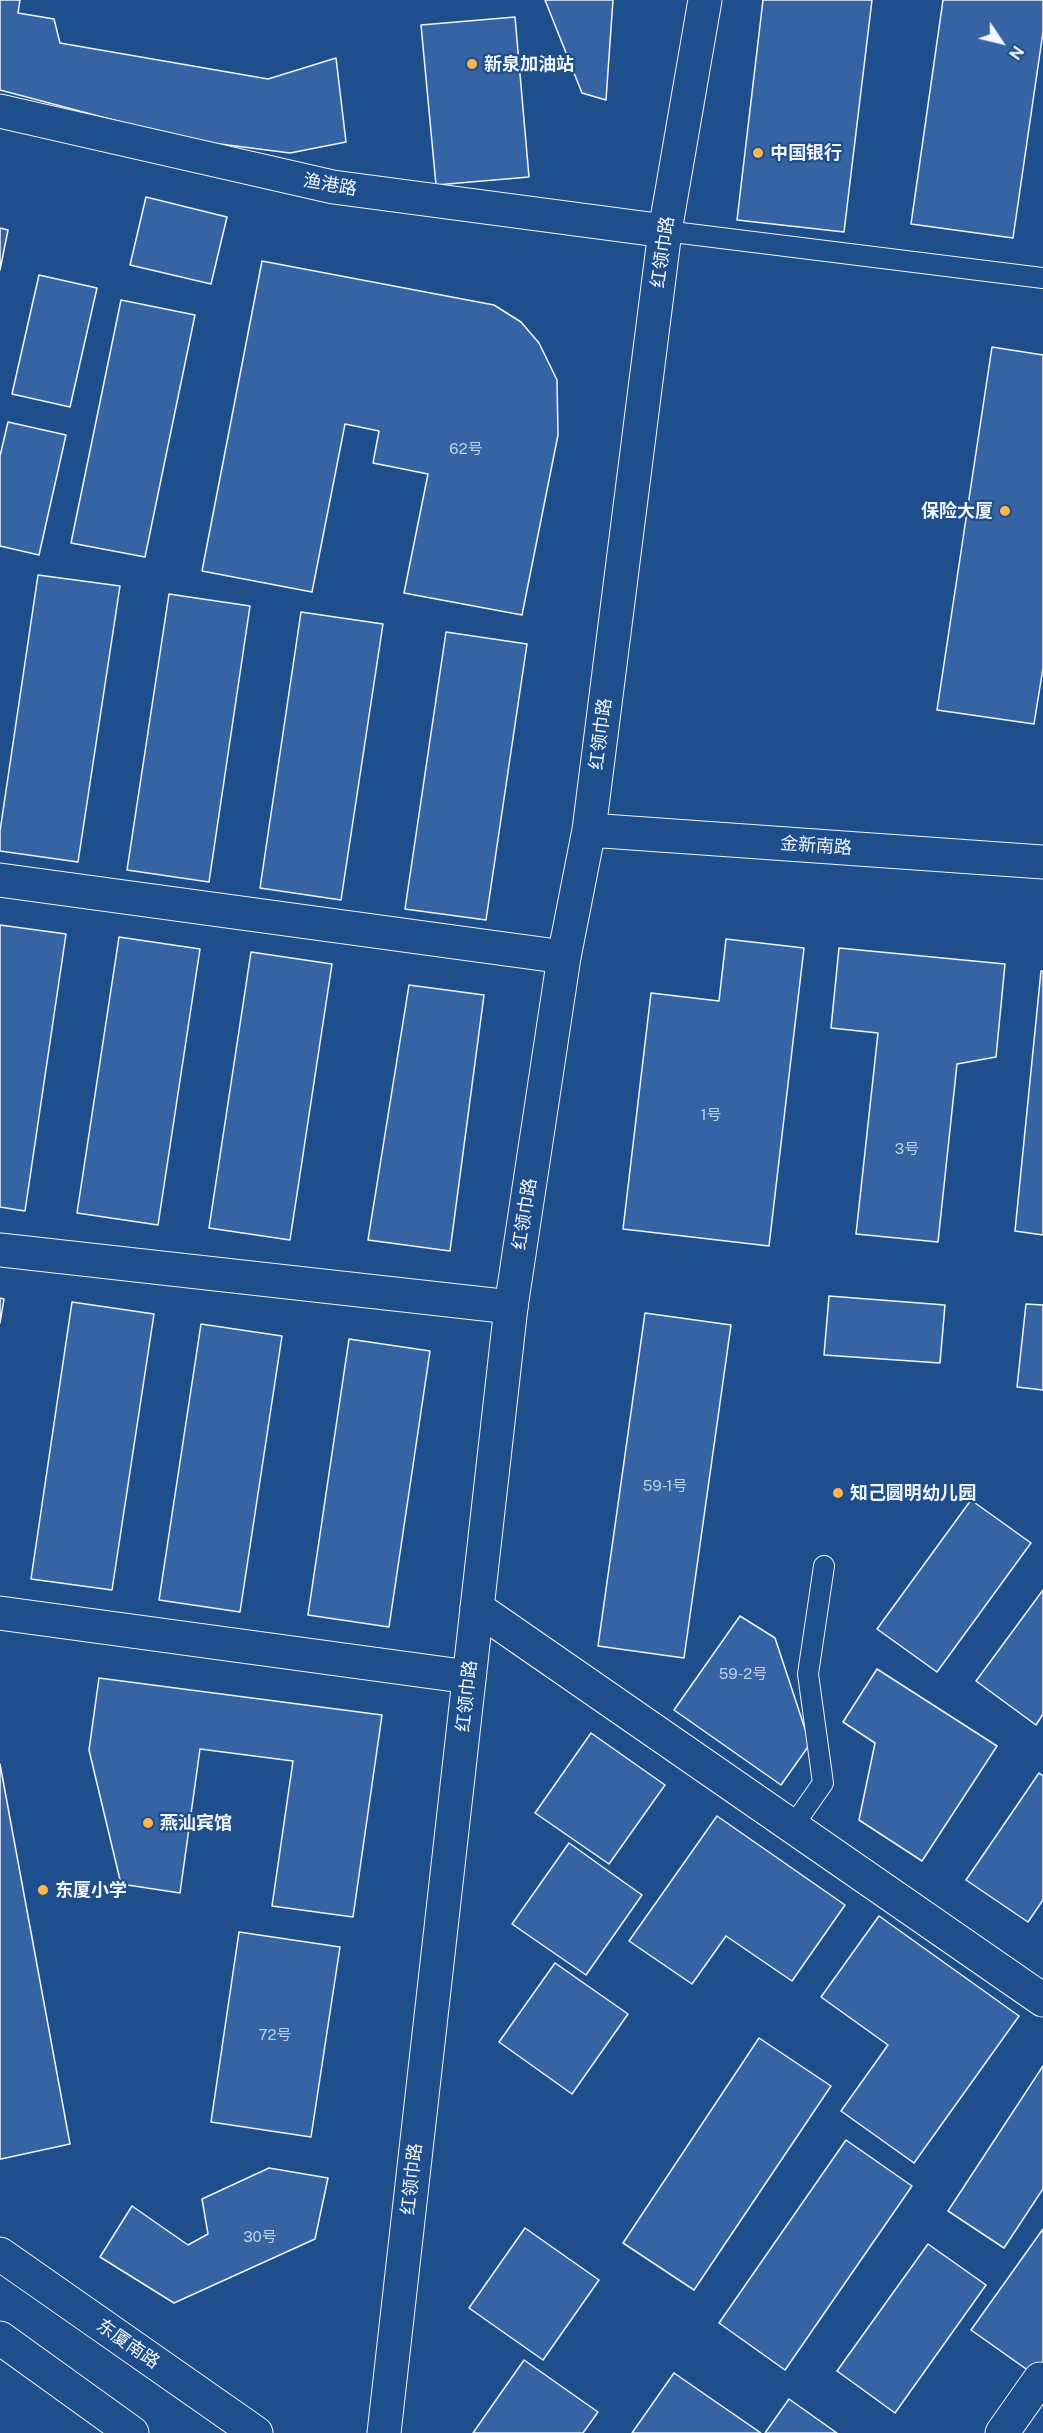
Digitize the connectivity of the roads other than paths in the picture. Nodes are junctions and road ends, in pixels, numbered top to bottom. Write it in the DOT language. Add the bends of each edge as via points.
graph roads {
  1 [pos="705,0"];
  2 [pos="0,111"];
  3 [pos="665,231"];
  4 [pos="1043,278"];
  5 [pos="589,830"];
  6 [pos="1043,862"];
  7 [pos="0,880"];
  8 [pos="564,957"];
  9 [pos="0,1250"];
  10 [pos="511,1307"];
  11 [pos="824,1566"];
  12 [pos="477,1608"];
  13 [pos="0,1613"];
  14 [pos="469,1677"];
  15 [pos="792,1826"];
  16 [pos="1043,2000"];
  17 [pos="0,2254"];
  18 [pos="0,2338"];
  19 [pos="1040,2379"];
  20 [pos="132,2433"];
  21 [pos="256,2433"];
  22 [pos="384,2433"];
  23 [pos="1002,2433"];
  1 -- 3 [label="street, 红领巾路"];
  2 -- 3 [label="street, 渔港路" via="333,187"];
  3 -- 4 [label="lane"];
  3 -- 5 [label="street, 红领巾路"];
  5 -- 6 [label="street, 金新南路"];
  5 -- 8 [label="street, 红领巾路"];
  7 -- 8 [label="street"];
  8 -- 10 [label="street, 红领巾路"];
  9 -- 10 [label="street"];
  10 -- 12 [label="street, 红领巾路"];
  11 -- 15 [label="lane" via="808,1674 823,1783"];
  12 -- 14 [label="street, 红领巾路"];
  12 -- 15 [label="street"];
  13 -- 14 [label="street"];
  14 -- 22 [label="street, 红领巾路"];
  15 -- 16 [label="street"];
  17 -- 21 [label="street, 东厦南路"];
  18 -- 20 [label="street"];
  19 -- 23 [label="street"];
}
